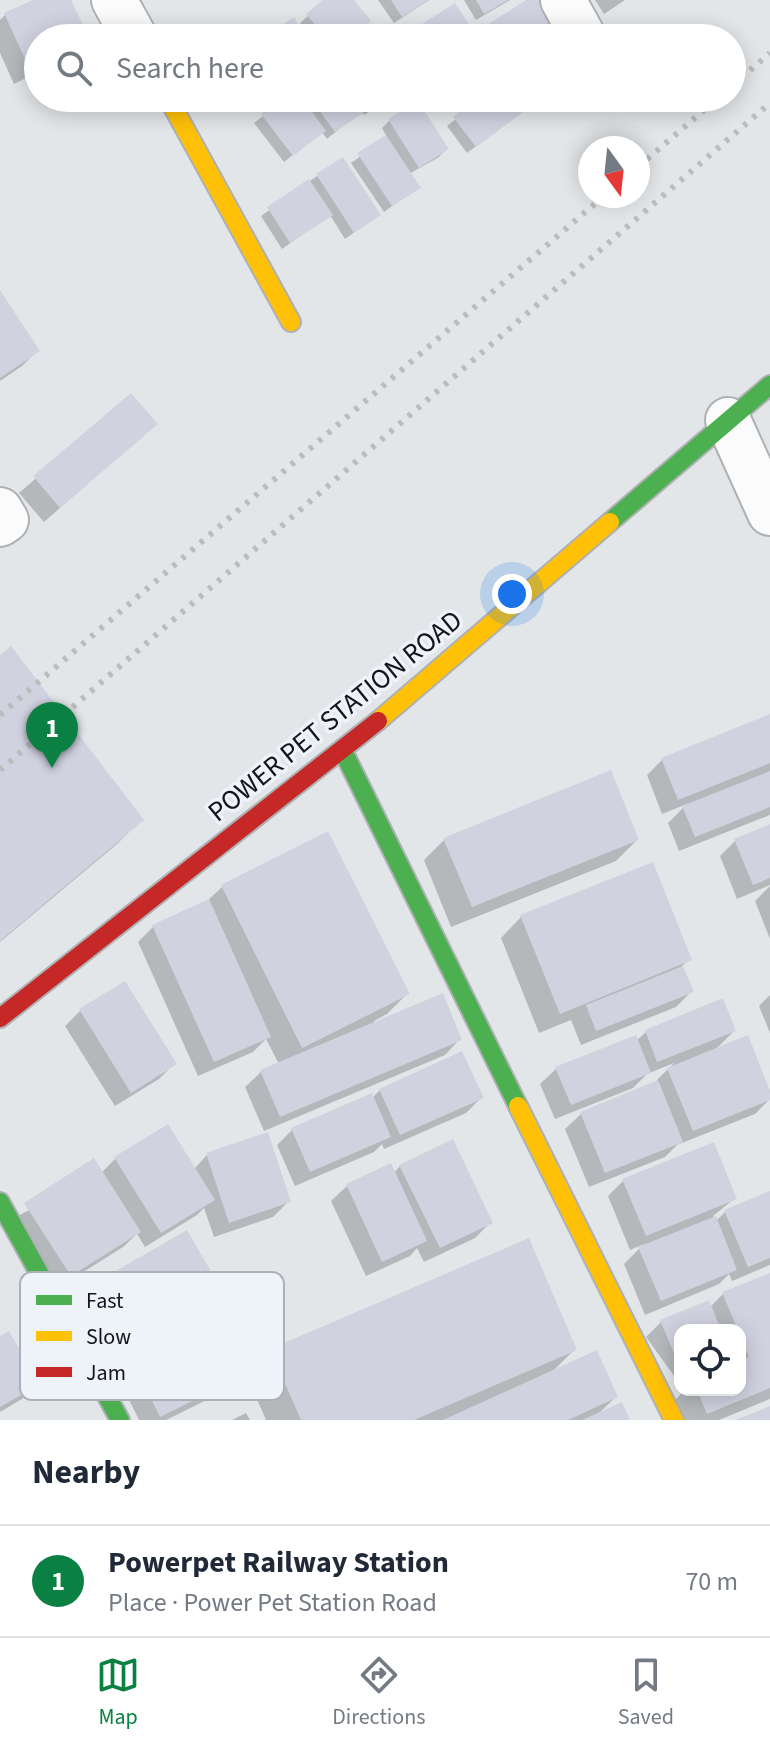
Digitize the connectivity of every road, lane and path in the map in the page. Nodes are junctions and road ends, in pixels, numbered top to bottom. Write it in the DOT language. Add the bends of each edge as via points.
graph roads {
  1 [pos="114,0"];
  2 [pos="563,0"];
  3 [pos="127,24"];
  4 [pos="576,24"];
  5 [pos="176,112"];
  6 [pos="291,322"];
  7 [pos="770,385"];
  8 [pos="728,420"];
  9 [pos="0,510"];
  10 [pos="770,513"];
  11 [pos="0,524"];
  12 [pos="343,751"];
  13 [pos="0,1018"];
  14 [pos="0,1202"];
  15 [pos="39,1272"];
  16 [pos="109,1400"];
  17 [pos="120,1420"];
  18 [pos="674,1420"];
  1 -- 3 [label="street"];
  2 -- 4 [label="street"];
  5 -- 6 [label="street"];
  7 -- 8 [label="street, POWER PET STATION ROAD"];
  8 -- 10 [label="street"];
  8 -- 12 [label="street, POWER PET STATION ROAD"];
  9 -- 11 [label="street" via="6,520"];
  12 -- 13 [label="street, POWER PET STATION ROAD"];
  12 -- 18 [label="street"];
  14 -- 15 [label="street"];
  16 -- 17 [label="street"];
}
